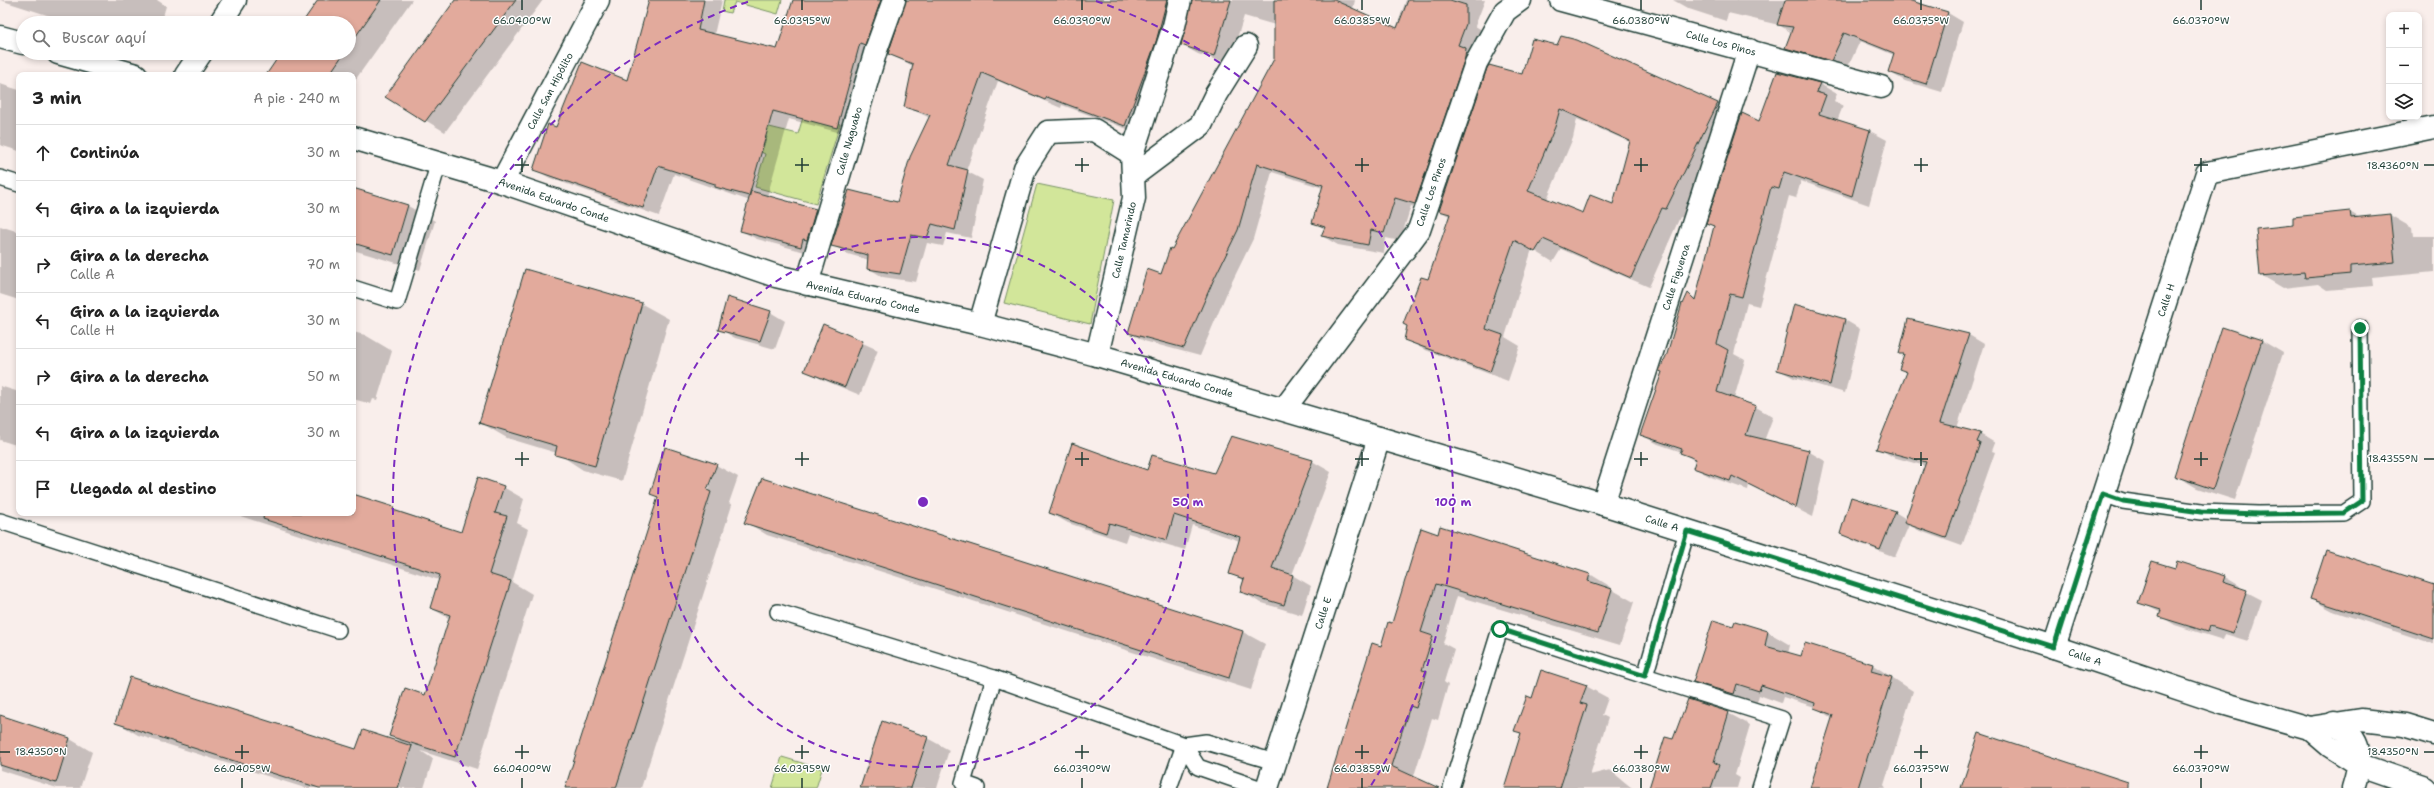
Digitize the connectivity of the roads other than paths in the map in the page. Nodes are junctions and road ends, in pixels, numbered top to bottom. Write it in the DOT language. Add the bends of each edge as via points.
graph roads {
  1 [pos="235,0"];
  2 [pos="598,0"];
  3 [pos="894,0"];
  4 [pos="1180,0"];
  5 [pos="1520,0"];
  6 [pos="1561,0"];
  7 [pos="225,16"];
  8 [pos="0,37"];
  9 [pos="16,41"];
  10 [pos="1246,46"];
  11 [pos="1749,50"];
  12 [pos="83,60"];
  13 [pos="196,60"];
  14 [pos="125,72"];
  15 [pos="188,72"];
  16 [pos="1881,87"];
  17 [pos="2434,127"];
  18 [pos="356,139"];
  19 [pos="1132,154"];
  20 [pos="439,162"];
  21 [pos="1133,176"];
  22 [pos="0,178"];
  23 [pos="502,182"];
  24 [pos="16,183"];
  25 [pos="807,284"];
  26 [pos="356,289"];
  27 [pos="980,324"];
  28 [pos="2360,328"];
  29 [pos="1097,355"];
  30 [pos="1284,409"];
  31 [pos="1380,438"];
  32 [pos="2103,494"];
  33 [pos="1603,504"];
  34 [pos="0,521"];
  35 [pos="1687,531"];
  36 [pos="778,612"];
  37 [pos="338,630"];
  38 [pos="2054,647"];
  39 [pos="1645,676"];
  40 [pos="994,678"];
  41 [pos="2334,723"];
  42 [pos="2309,728"];
  43 [pos="2434,734"];
  44 [pos="1184,745"];
  45 [pos="1275,762"];
  46 [pos="2360,765"];
  47 [pos="977,788"];
  48 [pos="1169,788"];
  49 [pos="1259,788"];
  50 [pos="1267,788"];
  51 [pos="1450,788"];
  52 [pos="1760,788"];
  53 [pos="2353,788"];
  54 [pos="2426,788"];
  1 -- 7 [label="street"];
  2 -- 23 [label="street, Calle San Hipólito"];
  3 -- 25 [label="street, Calle Naguabo" via="874,57"];
  4 -- 19 [label="street" via="1174,26"];
  5 -- 30 [label="street, Calle Los Pinos" via="1505,11 1476,63 1419,230"];
  6 -- 11 [label="street, Calle Los Pinos"];
  8 -- 9 [label="street"];
  10 -- 21 [label="street" via="1216,94 1201,125"];
  11 -- 16 [label="street, Calle Los Pinos"];
  11 -- 33 [label="street, Calle Figueroa"];
  12 -- 14 [label="street"];
  13 -- 15 [label="street"];
  17 -- 32 [label="street, Calle H" via="2207,173"];
  18 -- 20 [label="street, Avenida Eduardo Conde"];
  19 -- 21 [label="street, Calle Tamarindo"];
  19 -- 27 [label="street" via="1094,130 1048,132 1025,168"];
  20 -- 23 [label="street, Avenida Eduardo Conde"];
  20 -- 26 [label="lane" via="397,302"];
  21 -- 29 [label="street, Calle Tamarindo" via="1134,198"];
  22 -- 24 [label="lane"];
  23 -- 25 [label="street, Avenida Eduardo Conde" via="776,276"];
  25 -- 27 [label="street, Avenida Eduardo Conde"];
  27 -- 29 [label="street, Avenida Eduardo Conde"];
  28 -- 32 [label="lane" via="2362,501 2344,513 2201,512 2123,501"];
  29 -- 30 [label="street, Avenida Eduardo Conde"];
  30 -- 31 [label="street, Avenida Eduardo Conde"];
  31 -- 33 [label="street, Calle A"];
  31 -- 45 [label="street, Calle E"];
  32 -- 38 [label="street, Calle H"];
  33 -- 35 [label="street, Calle A"];
  34 -- 37 [label="lane"];
  35 -- 38 [label="street, Calle A"];
  35 -- 39 [label="lane"];
  36 -- 40 [label="lane"];
  38 -- 42 [label="street, Calle A" via="2222,703"];
  39 -- 51 [label="lane" via="1500,629"];
  39 -- 52 [label="lane" via="1782,719"];
  40 -- 44 [label="lane"];
  40 -- 47 [label="lane" via="963,784"];
  41 -- 42 [label="street, Calle A"];
  41 -- 43 [label="street, Calle A" via="2361,720 2405,725"];
  41 -- 46 [label="street" via="2347,730 2358,748"];
  42 -- 46 [label="street, Calle A" via="2330,746"];
  44 -- 45 [label="lane" via="1206,742"];
  44 -- 48 [label="lane"];
  44 -- 49 [label="lane" via="1198,767"];
  45 -- 50 [label="street, Calle E"];
  46 -- 53 [label="street"];
  46 -- 54 [label="street, Calle A"];
}
